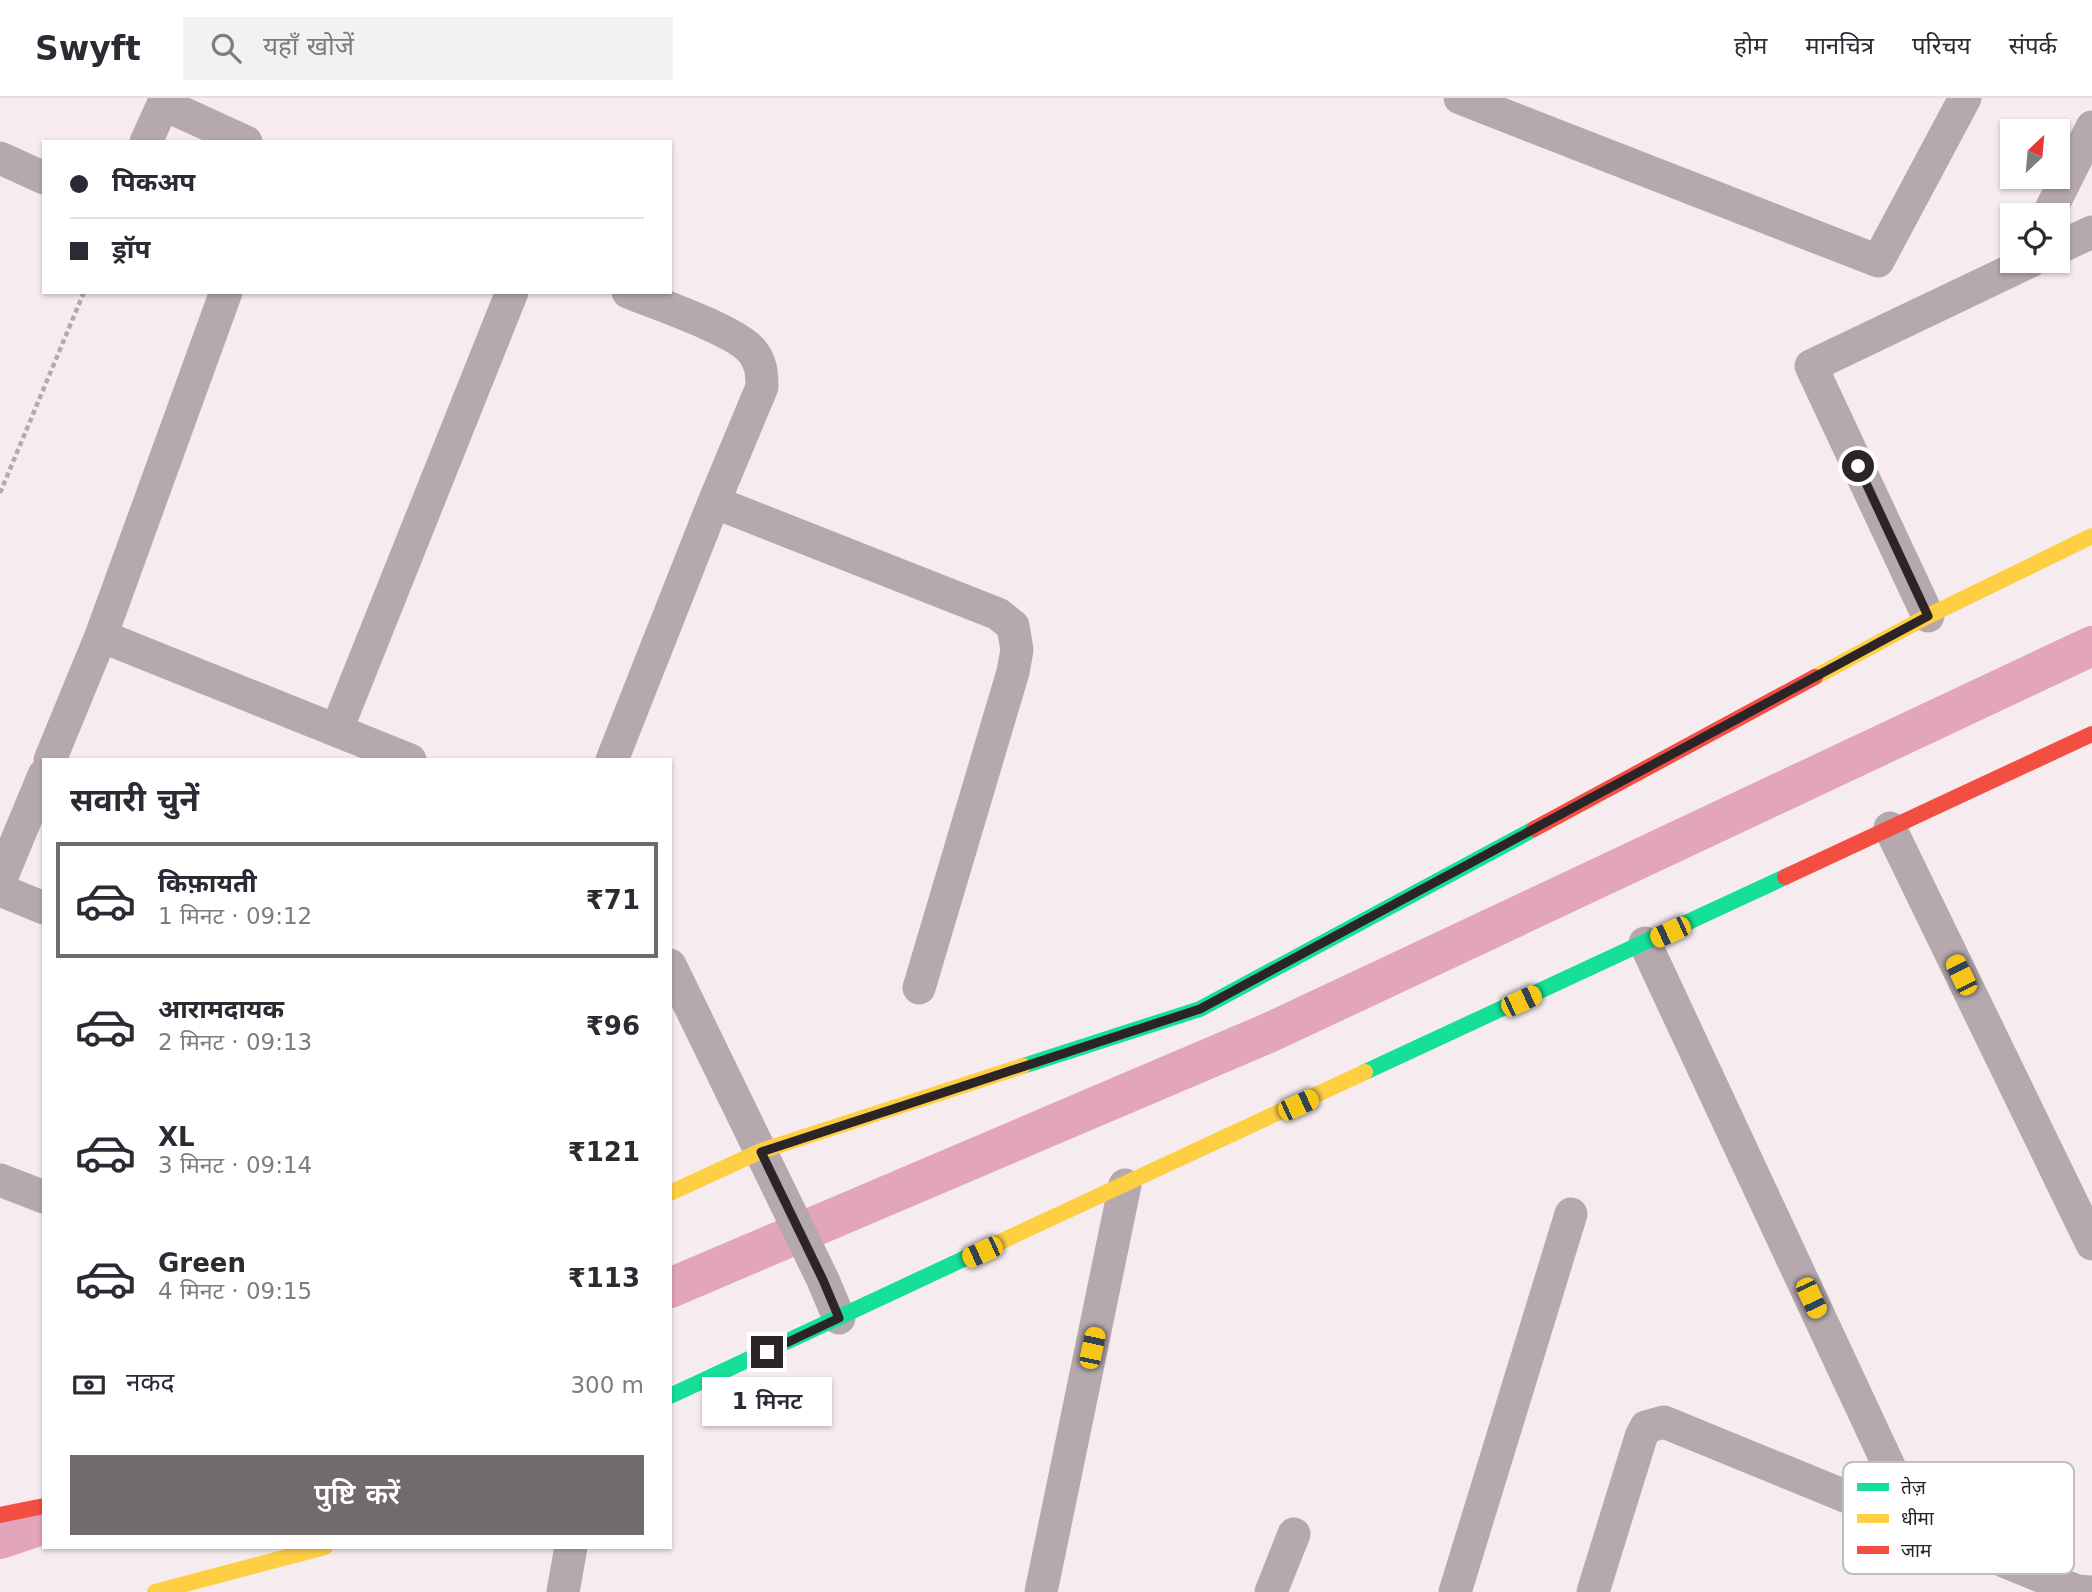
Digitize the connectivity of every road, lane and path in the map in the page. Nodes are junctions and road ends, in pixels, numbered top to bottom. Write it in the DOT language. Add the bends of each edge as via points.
graph roads {
  1 [pos="1460,98"];
  2 [pos="1965,98"];
  3 [pos="164,101"];
  4 [pos="2092,127"];
  5 [pos="147,140"];
  6 [pos="242,140"];
  7 [pos="0,158"];
  8 [pos="42,177"];
  9 [pos="2054,203"];
  10 [pos="2092,232"];
  11 [pos="2070,242"];
  12 [pos="2004,273"];
  13 [pos="84,294"];
  14 [pos="225,294"];
  15 [pos="511,294"];
  16 [pos="633,294"];
  17 [pos="0,493"];
  18 [pos="714,502"];
  19 [pos="2092,536"];
  20 [pos="1928,616"];
  21 [pos="101,636"];
  22 [pos="337,729"];
  23 [pos="2092,734"];
  24 [pos="51,758"];
  25 [pos="405,758"];
  26 [pos="613,758"];
  27 [pos="42,780"];
  28 [pos="1890,828"];
  29 [pos="0,881"];
  30 [pos="0,890"];
  31 [pos="42,907"];
  32 [pos="1645,943"];
  33 [pos="672,969"];
  34 [pos="919,988"];
  35 [pos="761,1152"];
  36 [pos="0,1180"];
  37 [pos="1125,1185"];
  38 [pos="672,1192"];
  39 [pos="42,1196"];
  40 [pos="1571,1214"];
  41 [pos="2092,1244"];
  42 [pos="839,1318"];
  43 [pos="672,1395"];
  44 [pos="1887,1462"];
  45 [pos="1843,1495"];
  46 [pos="42,1506"];
  47 [pos="0,1516"];
  48 [pos="1294,1534"];
  49 [pos="317,1549"];
  50 [pos="571,1549"];
  51 [pos="2035,1574"];
  52 [pos="155,1592"];
  53 [pos="563,1592"];
  54 [pos="1041,1592"];
  55 [pos="1271,1592"];
  56 [pos="1455,1592"];
  57 [pos="1593,1592"];
  58 [pos="2092,1592"];
  1 -- 2 [label="street" via="1878,261"];
  3 -- 5 [label="street"];
  3 -- 6 [label="street"];
  4 -- 9 [label="street"];
  7 -- 8 [label="street"];
  10 -- 11 [label="street"];
  12 -- 20 [label="street" via="1811,366"];
  13 -- 17 [label="path"];
  14 -- 21 [label="street"];
  15 -- 22 [label="street"];
  16 -- 18 [label="street" via="736,337 752,351 761,368 762,387"];
  18 -- 26 [label="street"];
  18 -- 34 [label="street" via="998,614 1013,626 1017,650 1013,673"];
  19 -- 20 [label="street"];
  20 -- 35 [label="street" via="1200,1009"];
  21 -- 22 [label="street"];
  21 -- 24 [label="street"];
  22 -- 25 [label="street"];
  23 -- 28 [label="street"];
  27 -- 29 [label="street"];
  28 -- 32 [label="street"];
  28 -- 41 [label="street"];
  30 -- 31 [label="street"];
  32 -- 37 [label="street"];
  32 -- 44 [label="street"];
  33 -- 35 [label="street"];
  35 -- 38 [label="street"];
  35 -- 42 [label="street"];
  36 -- 39 [label="street"];
  37 -- 42 [label="street"];
  37 -- 54 [label="street"];
  40 -- 56 [label="street"];
  42 -- 43 [label="street"];
  45 -- 57 [label="street" via="1673,1424 1655,1423 1646,1427 1641,1437"];
  46 -- 47 [label="street"];
  48 -- 55 [label="street"];
  49 -- 52 [label="street"];
  50 -- 53 [label="street"];
  51 -- 58 [label="street" via="2077,1591"];
}
